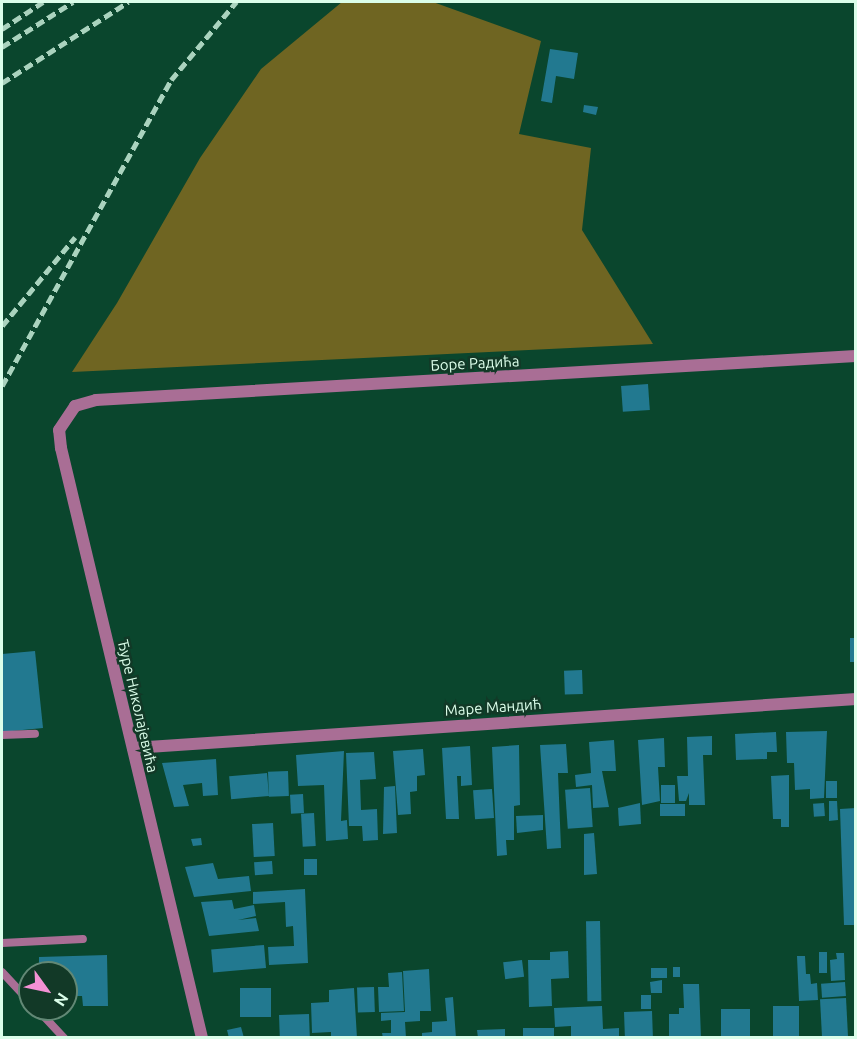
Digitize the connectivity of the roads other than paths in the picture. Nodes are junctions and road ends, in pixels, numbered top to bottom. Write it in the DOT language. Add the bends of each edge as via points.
graph roads {
  1 [pos="855,356"];
  2 [pos="96,400"];
  3 [pos="855,699"];
  4 [pos="35,734"];
  5 [pos="2,735"];
  6 [pos="133,748"];
  7 [pos="83,939"];
  8 [pos="2,943"];
  9 [pos="2,972"];
  10 [pos="18,989"];
  11 [pos="48,1021"];
  12 [pos="64,1038"];
  13 [pos="202,1038"];
  1 -- 2 [label="street, Боре Радића"];
  2 -- 6 [label="street, Ђуре Николајевића" via="75,406 59,430"];
  3 -- 6 [label="street, Маре Мандић"];
  4 -- 5 [label="lane"];
  6 -- 13 [label="street, Ђуре Николајевића"];
  7 -- 8 [label="lane"];
  9 -- 10 [label="lane"];
  11 -- 12 [label="lane"];
}
